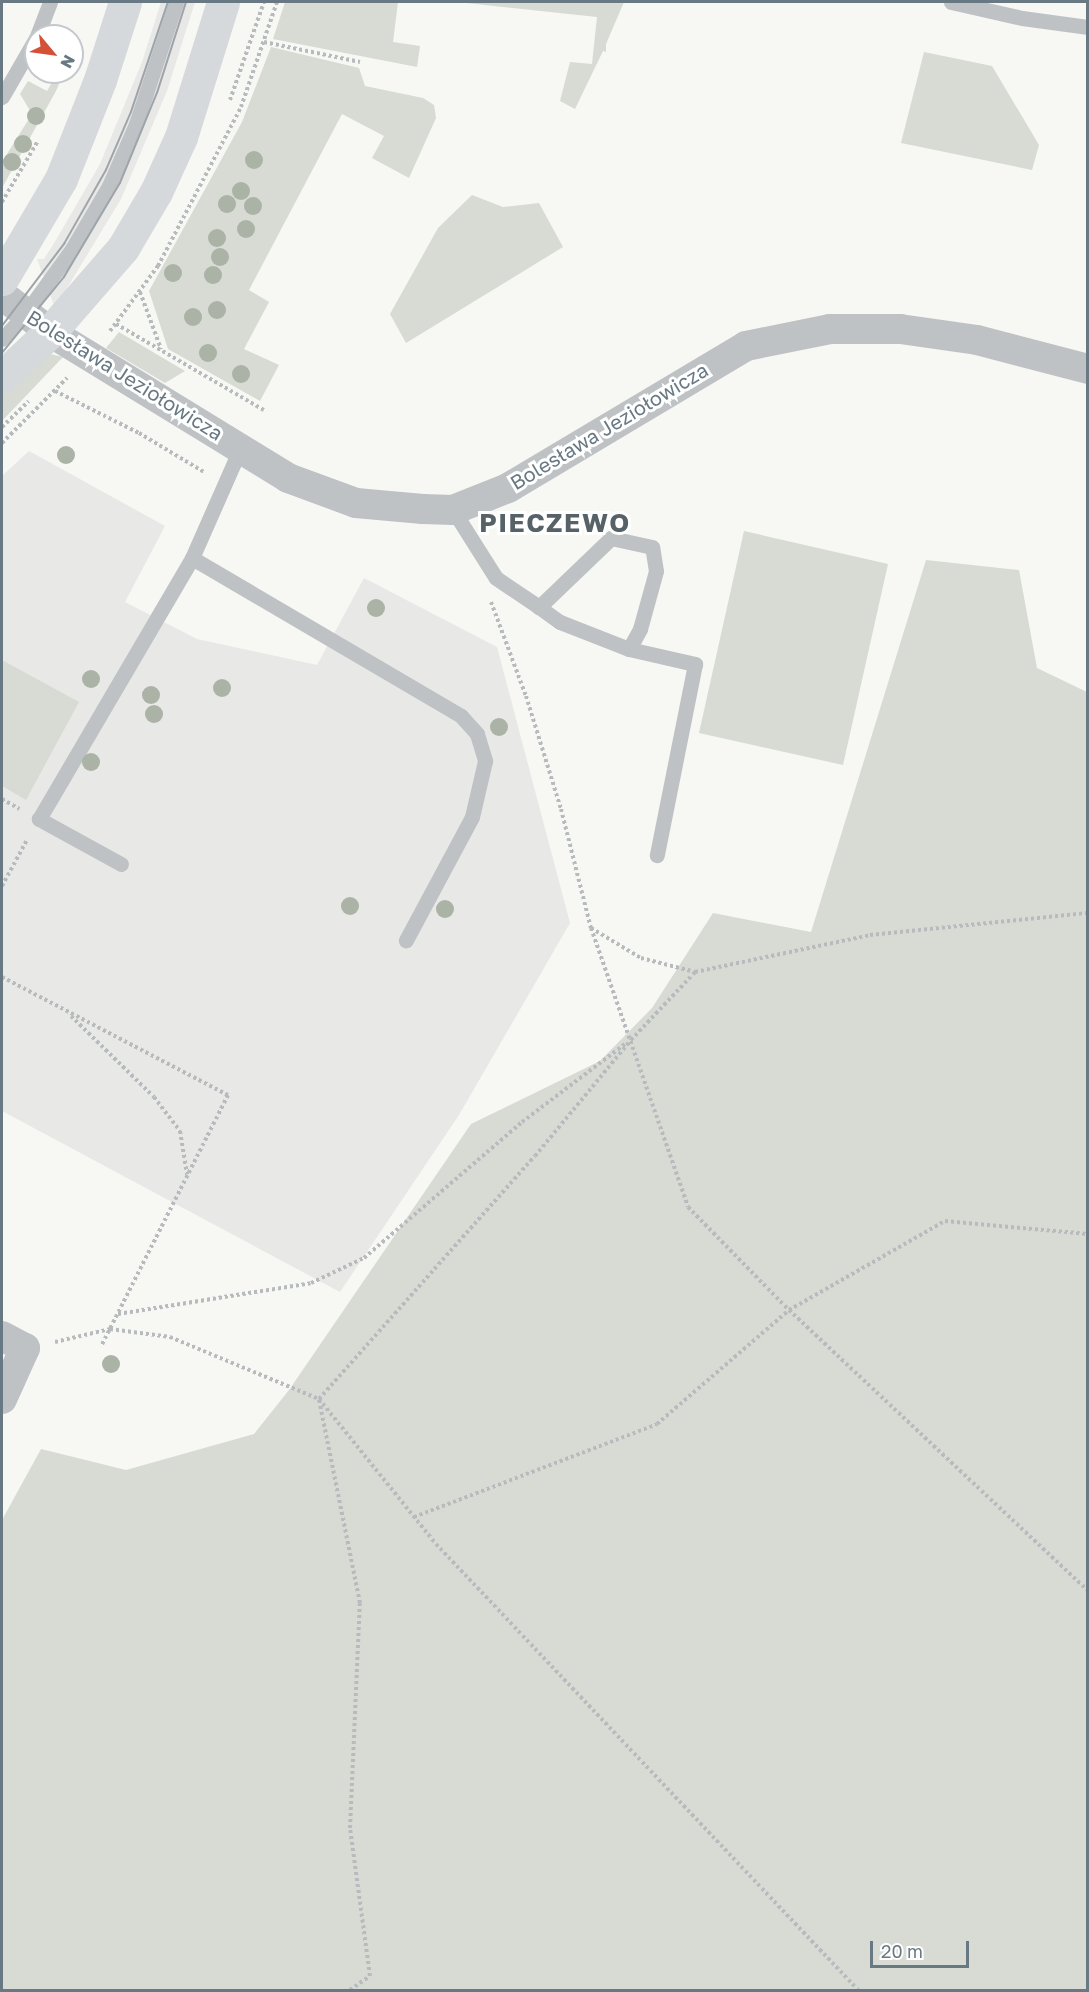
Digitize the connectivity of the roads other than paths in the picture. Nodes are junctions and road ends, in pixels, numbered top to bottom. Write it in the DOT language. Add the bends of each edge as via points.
graph roads {
  1 [pos="50,2"];
  2 [pos="125,2"];
  3 [pos="176,2"];
  4 [pos="223,2"];
  5 [pos="951,2"];
  6 [pos="42,24"];
  7 [pos="1088,27"];
  8 [pos="24,59"];
  9 [pos="2,97"];
  10 [pos="2,279"];
  11 [pos="2,296"];
  12 [pos="37,323"];
  13 [pos="2,339"];
  14 [pos="1088,369"];
  15 [pos="2,377"];
  16 [pos="241,447"];
  17 [pos="453,510"];
  18 [pos="192,558"];
  19 [pos="539,607"];
  20 [pos="628,649"];
  21 [pos="657,855"];
  22 [pos="121,864"];
  23 [pos="406,940"];
  24 [pos="13,1342"];
  25 [pos="2,1399"];
  1 -- 6 [label="lane"];
  2 -- 10 [label="street" via="100,80 61,179"];
  3 -- 12 [label="lane" via="136,124 109,186 72,249"];
  4 -- 12 [label="street" via="181,136 156,192 108,269"];
  5 -- 7 [label="lane"];
  8 -- 9 [label="lane"];
  11 -- 12 [label="street, Bolesława Jeziołowicza"];
  12 -- 13 [label="lane"];
  12 -- 15 [label="street"];
  12 -- 16 [label="street, Bolesława Jeziołowicza"];
  14 -- 17 [label="street, Bolesława Jeziołowicza" via="977,340 900,329 830,328 746,346 508,488"];
  16 -- 17 [label="street, Bolesława Jeziołowicza" via="288,478 356,503"];
  16 -- 18 [label="lane"];
  17 -- 19 [label="lane" via="496,578"];
  18 -- 22 [label="lane" via="39,819"];
  18 -- 23 [label="lane" via="461,716 477,734 485,761 472,817"];
  19 -- 20 [label="lane" via="560,622"];
  19 -- 20 [label="lane" via="611,538 652,547 656,571 640,629"];
  20 -- 21 [label="lane" via="695,664"];
  24 -- 25 [label="street"];
}
